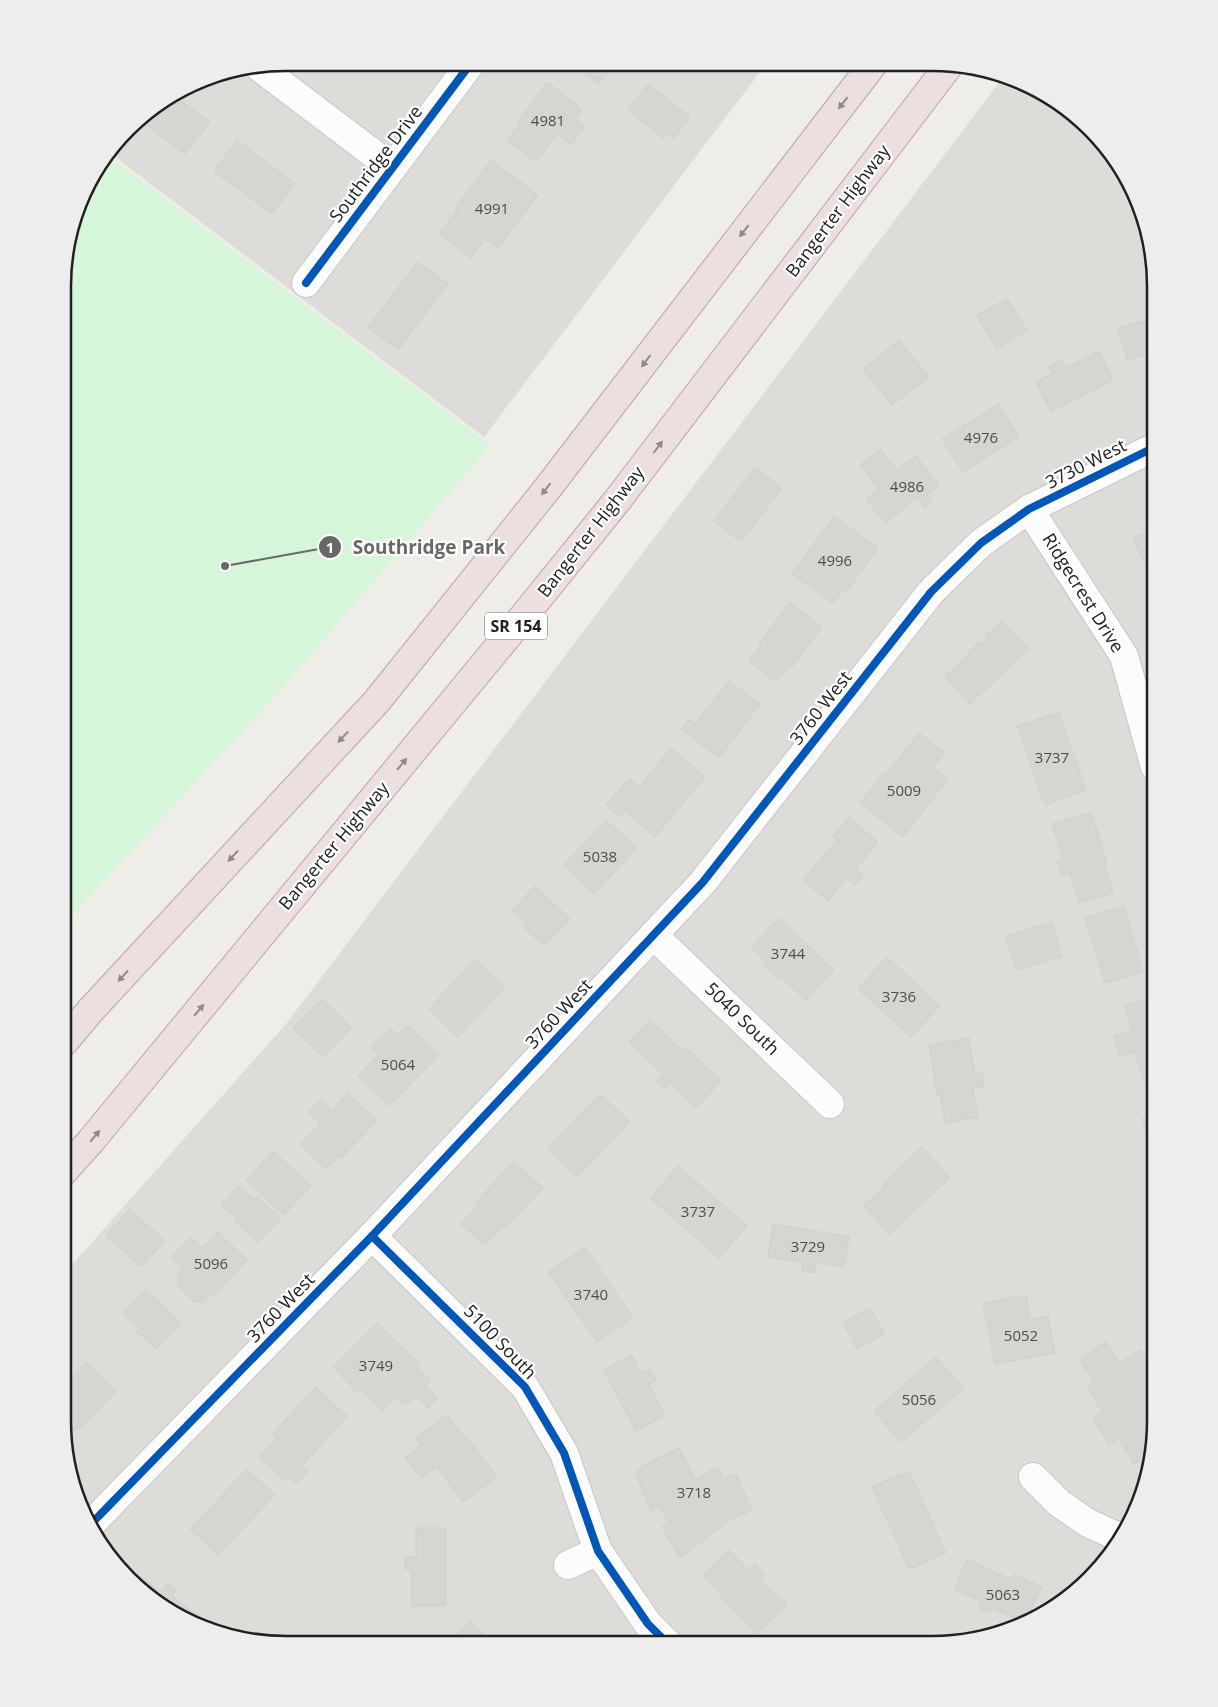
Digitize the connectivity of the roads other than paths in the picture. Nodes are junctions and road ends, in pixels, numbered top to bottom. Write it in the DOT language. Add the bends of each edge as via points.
graph roads {
  1 [pos="465,71"];
  2 [pos="868,71"];
  3 [pos="266,72"];
  4 [pos="944,72"];
  5 [pos="391,168"];
  6 [pos="306,283"];
  7 [pos="1147,451"];
  8 [pos="1029,509"];
  9 [pos="1147,738"];
  10 [pos="653,935"];
  11 [pos="90,1011"];
  12 [pos="71,1029"];
  13 [pos="71,1034"];
  14 [pos="830,1104"];
  15 [pos="71,1163"];
  16 [pos="372,1236"];
  17 [pos="1033,1478"];
  18 [pos="96,1520"];
  19 [pos="1114,1535"];
  20 [pos="598,1551"];
  21 [pos="568,1565"];
  22 [pos="660,1636"];
  1 -- 5 [label="street, Southridge Drive"];
  2 -- 11 [label="highway, one-way" via="564,466 376,701"];
  3 -- 5 [label="street"];
  15 -- 4 [label="highway, Bangerter Highway / SR 154, one-way" via="610,510"];
  5 -- 6 [label="street, Southridge Drive"];
  7 -- 8 [label="street, 3730 West"];
  8 -- 9 [label="street, Ridgecrest Drive" via="1124,656"];
  8 -- 10 [label="street, 3760 West" via="981,543 931,592 703,882"];
  10 -- 14 [label="street, 5040 South"];
  10 -- 16 [label="street, 3760 West"];
  11 -- 12 [label="highway"];
  11 -- 13 [label="highway"];
  16 -- 18 [label="street, 3760 West"];
  16 -- 20 [label="street, 5100 South" via="525,1387 564,1453"];
  17 -- 19 [label="street" via="1059,1503 1088,1523"];
  20 -- 21 [label="street"];
  20 -- 22 [label="street, 5100 South" via="648,1624"];
}
